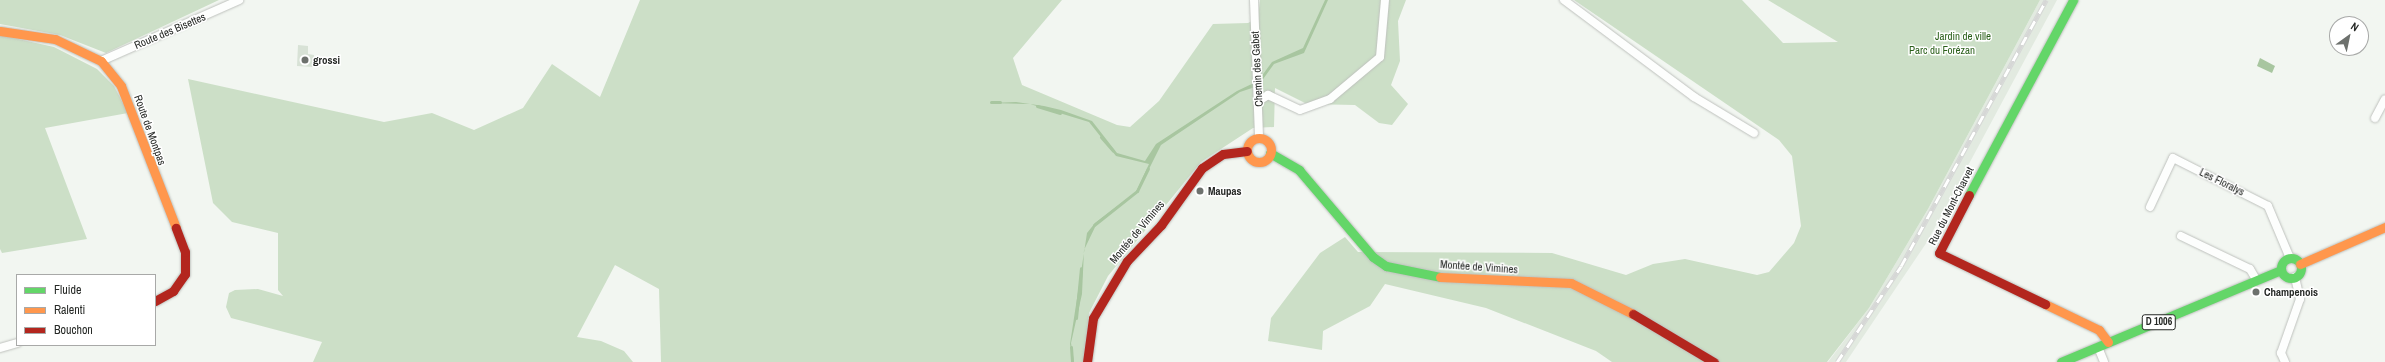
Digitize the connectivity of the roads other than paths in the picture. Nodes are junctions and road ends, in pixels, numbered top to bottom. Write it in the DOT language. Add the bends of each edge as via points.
graph roads {
  1 [pos="239,0"];
  2 [pos="1254,0"];
  3 [pos="1385,0"];
  4 [pos="1564,0"];
  5 [pos="2073,0"];
  6 [pos="0,31"];
  7 [pos="101,61"];
  8 [pos="2385,99"];
  9 [pos="1259,101"];
  10 [pos="2375,118"];
  11 [pos="1754,133"];
  12 [pos="1259,138"];
  13 [pos="1247,150"];
  14 [pos="1270,153"];
  15 [pos="2150,207"];
  16 [pos="2385,227"];
  17 [pos="2181,236"];
  18 [pos="2290,258"];
  19 [pos="2300,264"];
  20 [pos="2281,270"];
  21 [pos="2295,277"];
  22 [pos="2257,281"];
  23 [pos="156,300"];
  24 [pos="2108,342"];
  25 [pos="16,343"];
  26 [pos="2098,346"];
  27 [pos="0,348"];
  28 [pos="1087,362"];
  29 [pos="1714,362"];
  30 [pos="2061,362"];
  31 [pos="2104,362"];
  32 [pos="2285,362"];
  1 -- 7 [label="street, Route des Bisettes"];
  2 -- 9 [label="street, Chemin des Gabet" via="1255,79"];
  3 -- 9 [label="street" via="1380,57 1330,99 1300,110 1273,96"];
  4 -- 11 [label="street" via="1694,97"];
  5 -- 24 [label="street, Rue du Mont-Charvet" via="1939,253 2099,330"];
  6 -- 7 [label="street, Route de Montpas" via="55,39"];
  7 -- 23 [label="street, Route de Montpas" via="121,86 185,252 185,274 173,291"];
  8 -- 10 [label="street"];
  9 -- 12 [label="street, Chemin des Gabet"];
  12 -- 13 [label="street" via="1250,142"];
  12 -- 14 [label="street" via="1268,142"];
  13 -- 14 [label="street" via="1251,158 1258,161"];
  13 -- 28 [label="street, Montée de Vimines" via="1223,154 1202,168 1161,225 1127,261 1093,318"];
  14 -- 29 [label="street, Montée de Vimines" via="1299,170 1373,257 1386,266 1447,278 1570,283 1639,317"];
  15 -- 18 [label="street, Les Floralys" via="2173,158 2268,206"];
  16 -- 19 [label="street"];
  17 -- 22 [label="street" via="2250,269"];
  18 -- 19 [label="street"];
  18 -- 20 [label="street" via="2283,262"];
  19 -- 21 [label="street" via="2300,272"];
  20 -- 21 [label="street" via="2288,278"];
  20 -- 22 [label="street, D 1006"];
  21 -- 32 [label="street" via="2300,299 2281,353"];
  22 -- 24 [label="street, D 1006"];
  24 -- 26 [label="street, D 1006"];
  25 -- 27 [label="street"];
  26 -- 30 [label="street, D 1006"];
  26 -- 31 [label="street"];
}
